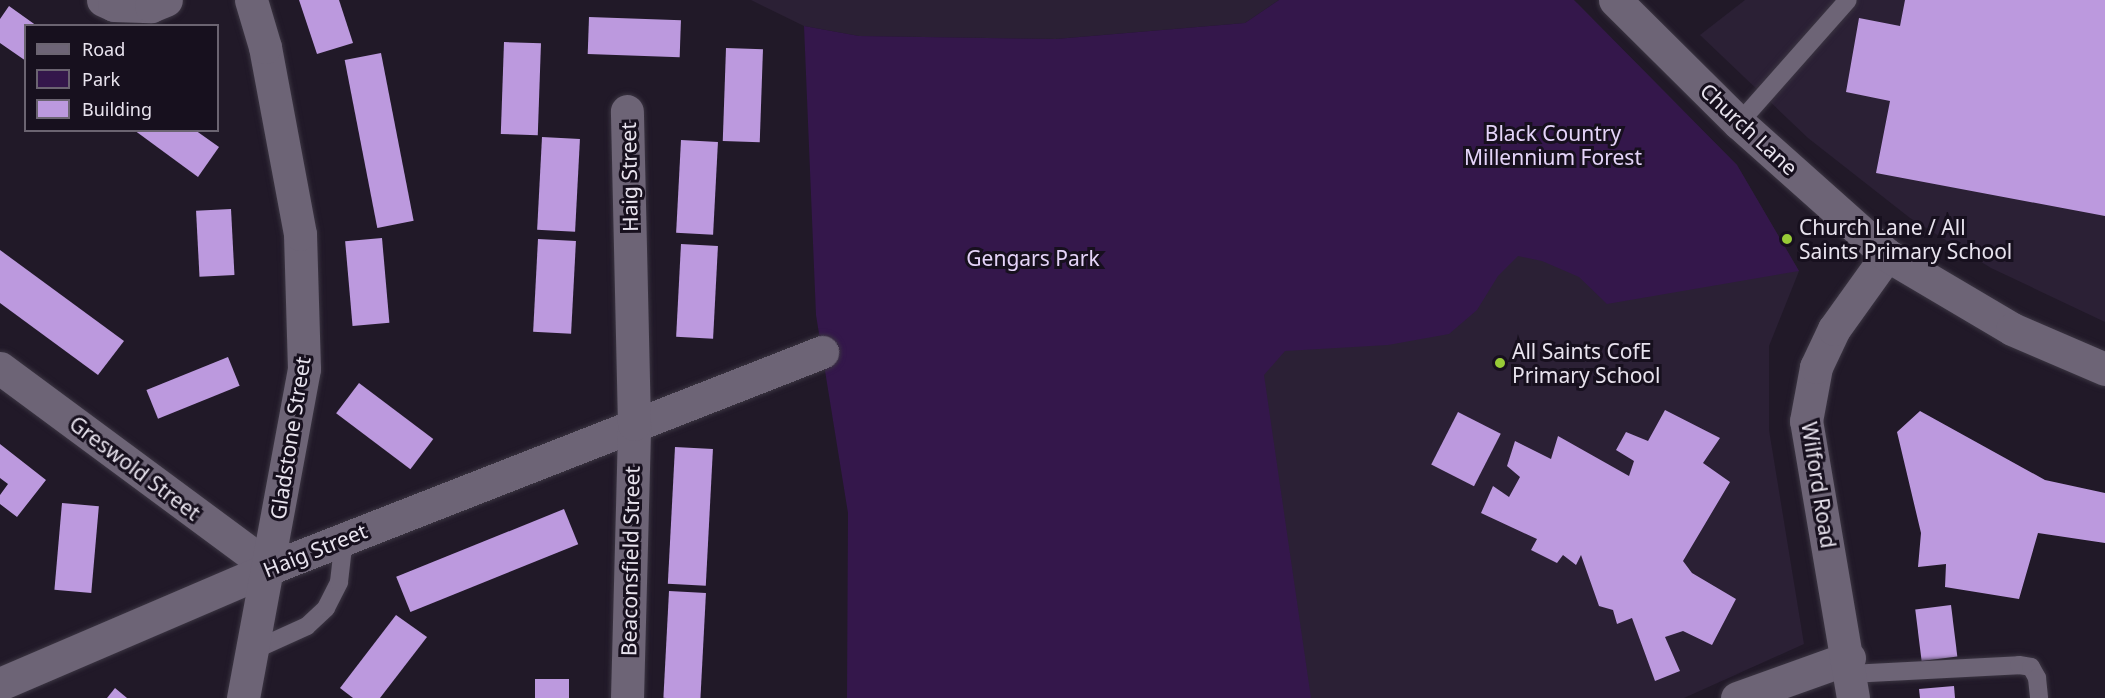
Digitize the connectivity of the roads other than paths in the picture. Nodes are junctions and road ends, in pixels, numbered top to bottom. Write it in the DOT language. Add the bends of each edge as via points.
graph roads {
  1 [pos="103,0"];
  2 [pos="166,0"];
  3 [pos="251,0"];
  4 [pos="1615,0"];
  5 [pos="1848,0"];
  6 [pos="627,111"];
  7 [pos="1739,123"];
  8 [pos="1887,255"];
  9 [pos="822,352"];
  10 [pos="0,368"];
  11 [pos="2105,369"];
  12 [pos="634,424"];
  13 [pos="344,539"];
  14 [pos="270,568"];
  15 [pos="252,651"];
  16 [pos="1851,677"];
  17 [pos="0,684"];
  18 [pos="243,698"];
  19 [pos="627,698"];
  20 [pos="1737,698"];
  21 [pos="2038,698"];
  1 -- 2 [label="street" via="114,5 151,6"];
  3 -- 14 [label="street, Gladstone Street" via="265,47 298,222 305,300 304,369"];
  4 -- 7 [label="street, Church Lane"];
  5 -- 7 [label="lane"];
  6 -- 12 [label="street, Haig Street"];
  7 -- 8 [label="street, Church Lane"];
  8 -- 11 [label="street, Church Lane" via="2012,329"];
  8 -- 16 [label="street, Wilford Road" via="1830,339 1816,368 1806,421"];
  9 -- 12 [label="street, Haig Street"];
  10 -- 14 [label="street, Greswold Street"];
  12 -- 13 [label="street, Haig Street"];
  12 -- 19 [label="street, Beaconsfield Street"];
  13 -- 14 [label="street, Haig Street"];
  13 -- 15 [label="lane" via="339,582 326,608 307,626"];
  14 -- 15 [label="street, Gladstone Street"];
  14 -- 17 [label="street, Haig Street"];
  15 -- 18 [label="street, Gladstone Street"];
  16 -- 20 [label="street"];
  16 -- 21 [label="lane" via="2019,665 2031,668 2037,678"];
}
